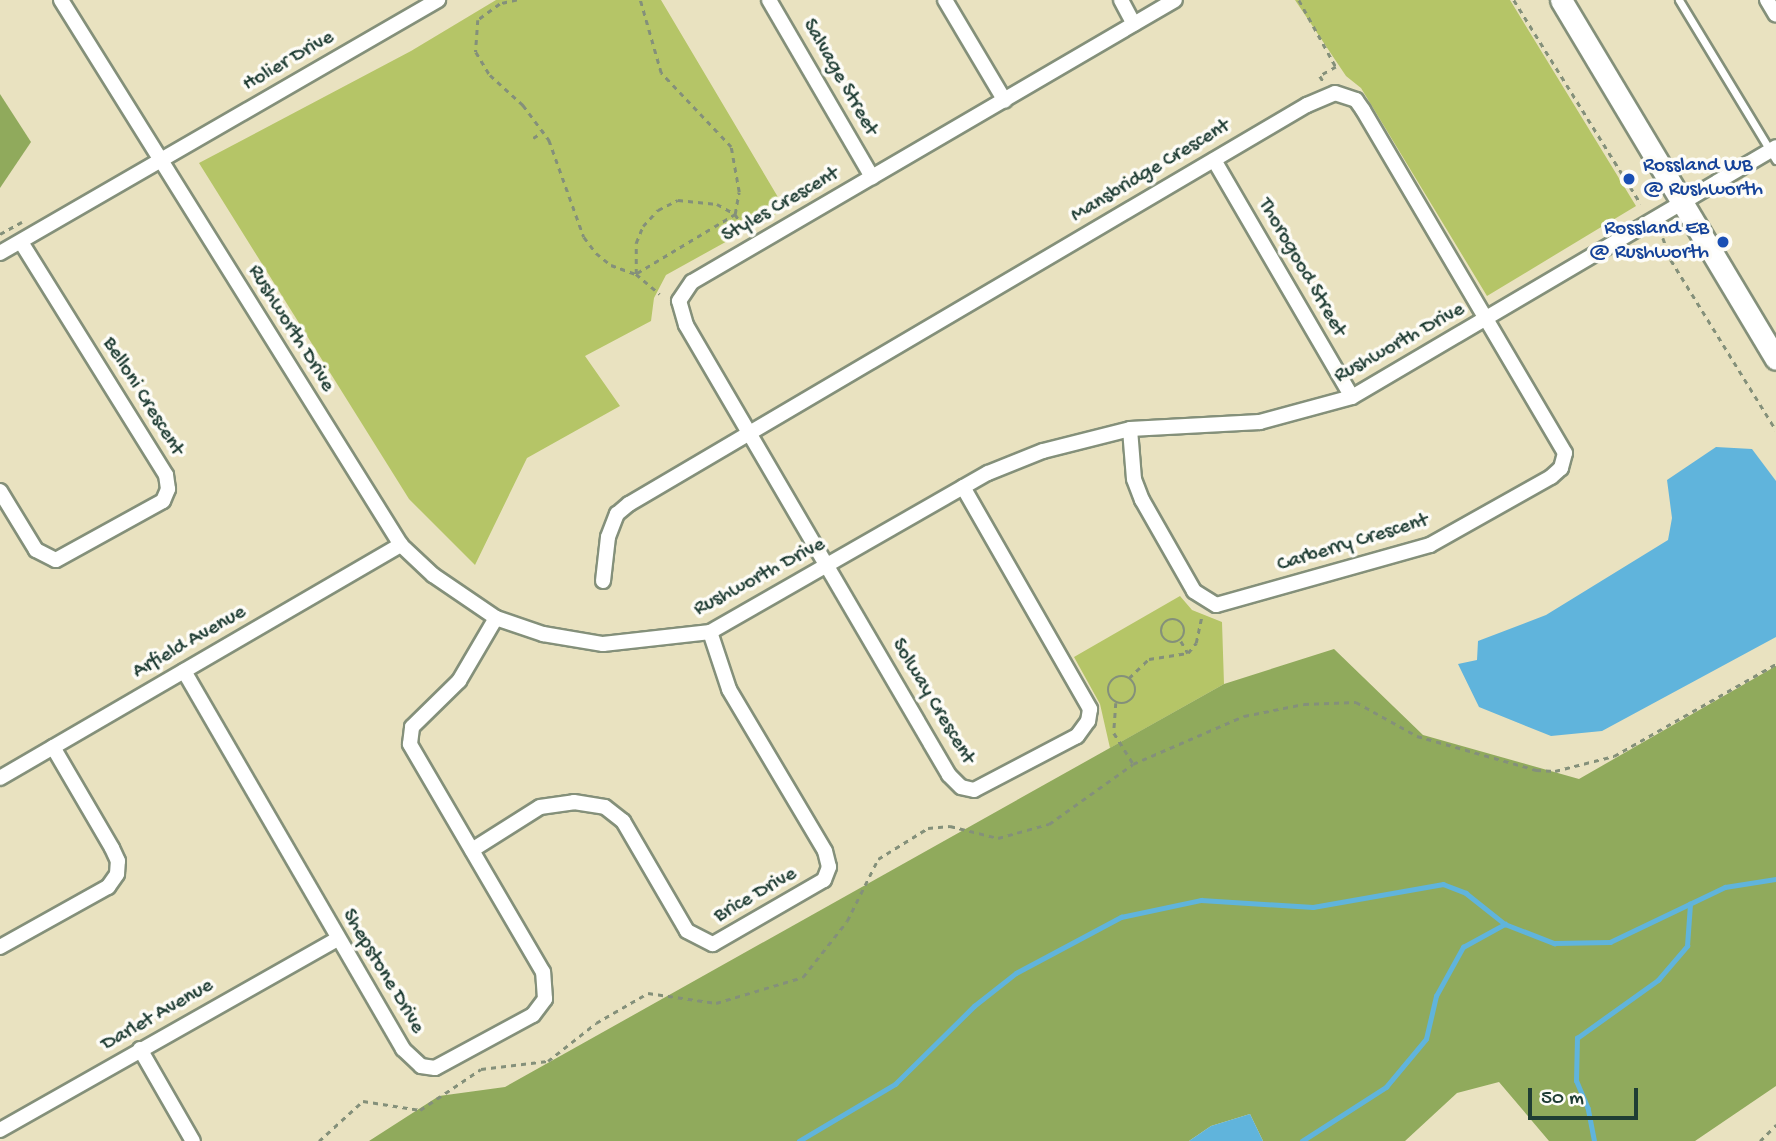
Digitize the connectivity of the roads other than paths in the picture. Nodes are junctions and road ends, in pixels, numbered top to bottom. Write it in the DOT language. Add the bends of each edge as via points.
graph roads {
  1 [pos="61,0"];
  2 [pos="769,0"];
  3 [pos="945,0"];
  4 [pos="1121,0"];
  5 [pos="1175,0"];
  6 [pos="1561,0"];
  7 [pos="1679,0"];
  8 [pos="1767,0"];
  9 [pos="430,2"];
  10 [pos="1776,15"];
  11 [pos="1134,24"];
  12 [pos="1005,101"];
  13 [pos="1774,153"];
  14 [pos="1214,160"];
  15 [pos="161,161"];
  16 [pos="872,177"];
  17 [pos="1683,203"];
  18 [pos="21,242"];
  19 [pos="0,253"];
  20 [pos="1487,320"];
  21 [pos="1776,359"];
  22 [pos="1352,397"];
  23 [pos="1130,429"];
  24 [pos="749,433"];
  25 [pos="963,487"];
  26 [pos="0,491"];
  27 [pos="401,545"];
  28 [pos="828,567"];
  29 [pos="603,581"];
  30 [pos="496,618"];
  31 [pos="710,632"];
  32 [pos="184,671"];
  33 [pos="54,747"];
  34 [pos="0,778"];
  35 [pos="472,849"];
  36 [pos="338,939"];
  37 [pos="0,947"];
  38 [pos="139,1049"];
  39 [pos="0,1130"];
  40 [pos="193,1141"];
  1 -- 15 [label="street, Rushworth Drive"];
  2 -- 16 [label="street, Salvage Street"];
  3 -- 12 [label="street"];
  4 -- 11 [label="street"];
  5 -- 11 [label="street, Styles Crescent"];
  6 -- 17 [label="main road"];
  7 -- 13 [label="lane"];
  8 -- 10 [label="street"];
  9 -- 15 [label="street, Holier Drive"];
  11 -- 12 [label="street, Styles Crescent"];
  12 -- 16 [label="street, Styles Crescent"];
  13 -- 17 [label="street, Rushworth Drive"];
  14 -- 20 [label="street, Mansbridge Crescent" via="1323,95 1347,95 1363,110"];
  14 -- 22 [label="street, Thorogood Street"];
  14 -- 24 [label="street, Mansbridge Crescent"];
  15 -- 18 [label="street, Holier Drive"];
  15 -- 27 [label="street, Rushworth Drive"];
  16 -- 24 [label="street, Styles Crescent" via="692,282 683,292 679,312"];
  17 -- 20 [label="street, Rushworth Drive"];
  17 -- 21 [label="main road"];
  18 -- 19 [label="street, Holier Drive"];
  18 -- 26 [label="street, Belloni Crescent" via="166,475 168,489 163,501 56,560 36,550"];
  20 -- 22 [label="street, Rushworth Drive"];
  20 -- 23 [label="street, Carberry Crescent" via="1559,437 1565,453 1561,468 1451,535 1410,552 1229,603 1204,600 1194,591 1142,500 1134,479"];
  22 -- 23 [label="street, Rushworth Drive" via="1260,422"];
  23 -- 25 [label="street, Rushworth Drive" via="1043,451"];
  24 -- 28 [label="street, Styles Crescent"];
  24 -- 29 [label="street, Mansbridge Crescent" via="617,514 608,537"];
  25 -- 28 [label="street, Rushworth Drive"];
  25 -- 28 [label="street, Solway Crescent" via="1087,697 1088,721 1077,736 990,786 961,787"];
  27 -- 30 [label="street, Rushworth Drive" via="433,575"];
  27 -- 32 [label="street, Arfield Avenue"];
  28 -- 31 [label="street, Rushworth Drive"];
  30 -- 31 [label="street, Rushworth Drive" via="543,634 603,644"];
  30 -- 35 [label="street, Shepstone Drive" via="459,681 409,735 416,757"];
  31 -- 35 [label="street, Brice Drive" via="729,689 825,851 829,867 824,880 713,944 687,931 623,821 605,807 574,802 540,807"];
  32 -- 33 [label="street, Arfield Avenue"];
  32 -- 36 [label="street, Shepstone Drive"];
  33 -- 34 [label="street, Arfield Avenue"];
  33 -- 37 [label="street" via="112,848 117,874 108,887"];
  35 -- 36 [label="street, Shepstone Drive" via="543,972 545,999 533,1015 448,1063 421,1066 403,1049"];
  36 -- 38 [label="street, Darlet Avenue"];
  38 -- 39 [label="street, Darlet Avenue"];
  38 -- 40 [label="street"];
}
